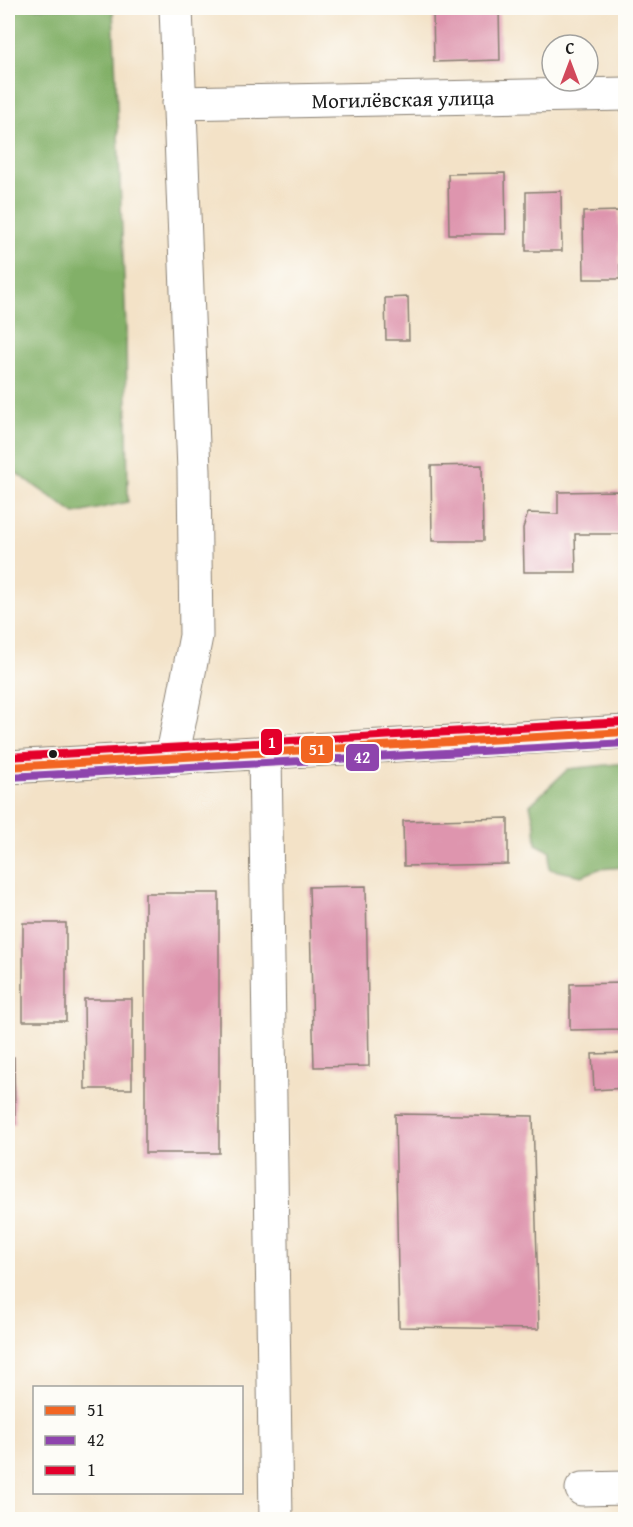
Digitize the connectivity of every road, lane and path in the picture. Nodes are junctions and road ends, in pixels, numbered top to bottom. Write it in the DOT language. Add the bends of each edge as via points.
graph roads {
  1 [pos="176,8"];
  2 [pos="626,94"];
  3 [pos="179,103"];
  4 [pos="626,732"];
  5 [pos="265,753"];
  6 [pos="172,759"];
  7 [pos="8,767"];
  8 [pos="626,1488"];
  9 [pos="582,1489"];
  10 [pos="276,1520"];
  1 -- 3 [label="street"];
  2 -- 3 [label="street, Могилёвская улица"];
  3 -- 6 [label="street" via="194,471 196,636"];
  4 -- 5 [label="street"];
  5 -- 6 [label="street"];
  5 -- 10 [label="street"];
  6 -- 7 [label="street"];
  8 -- 9 [label="street"];
}
